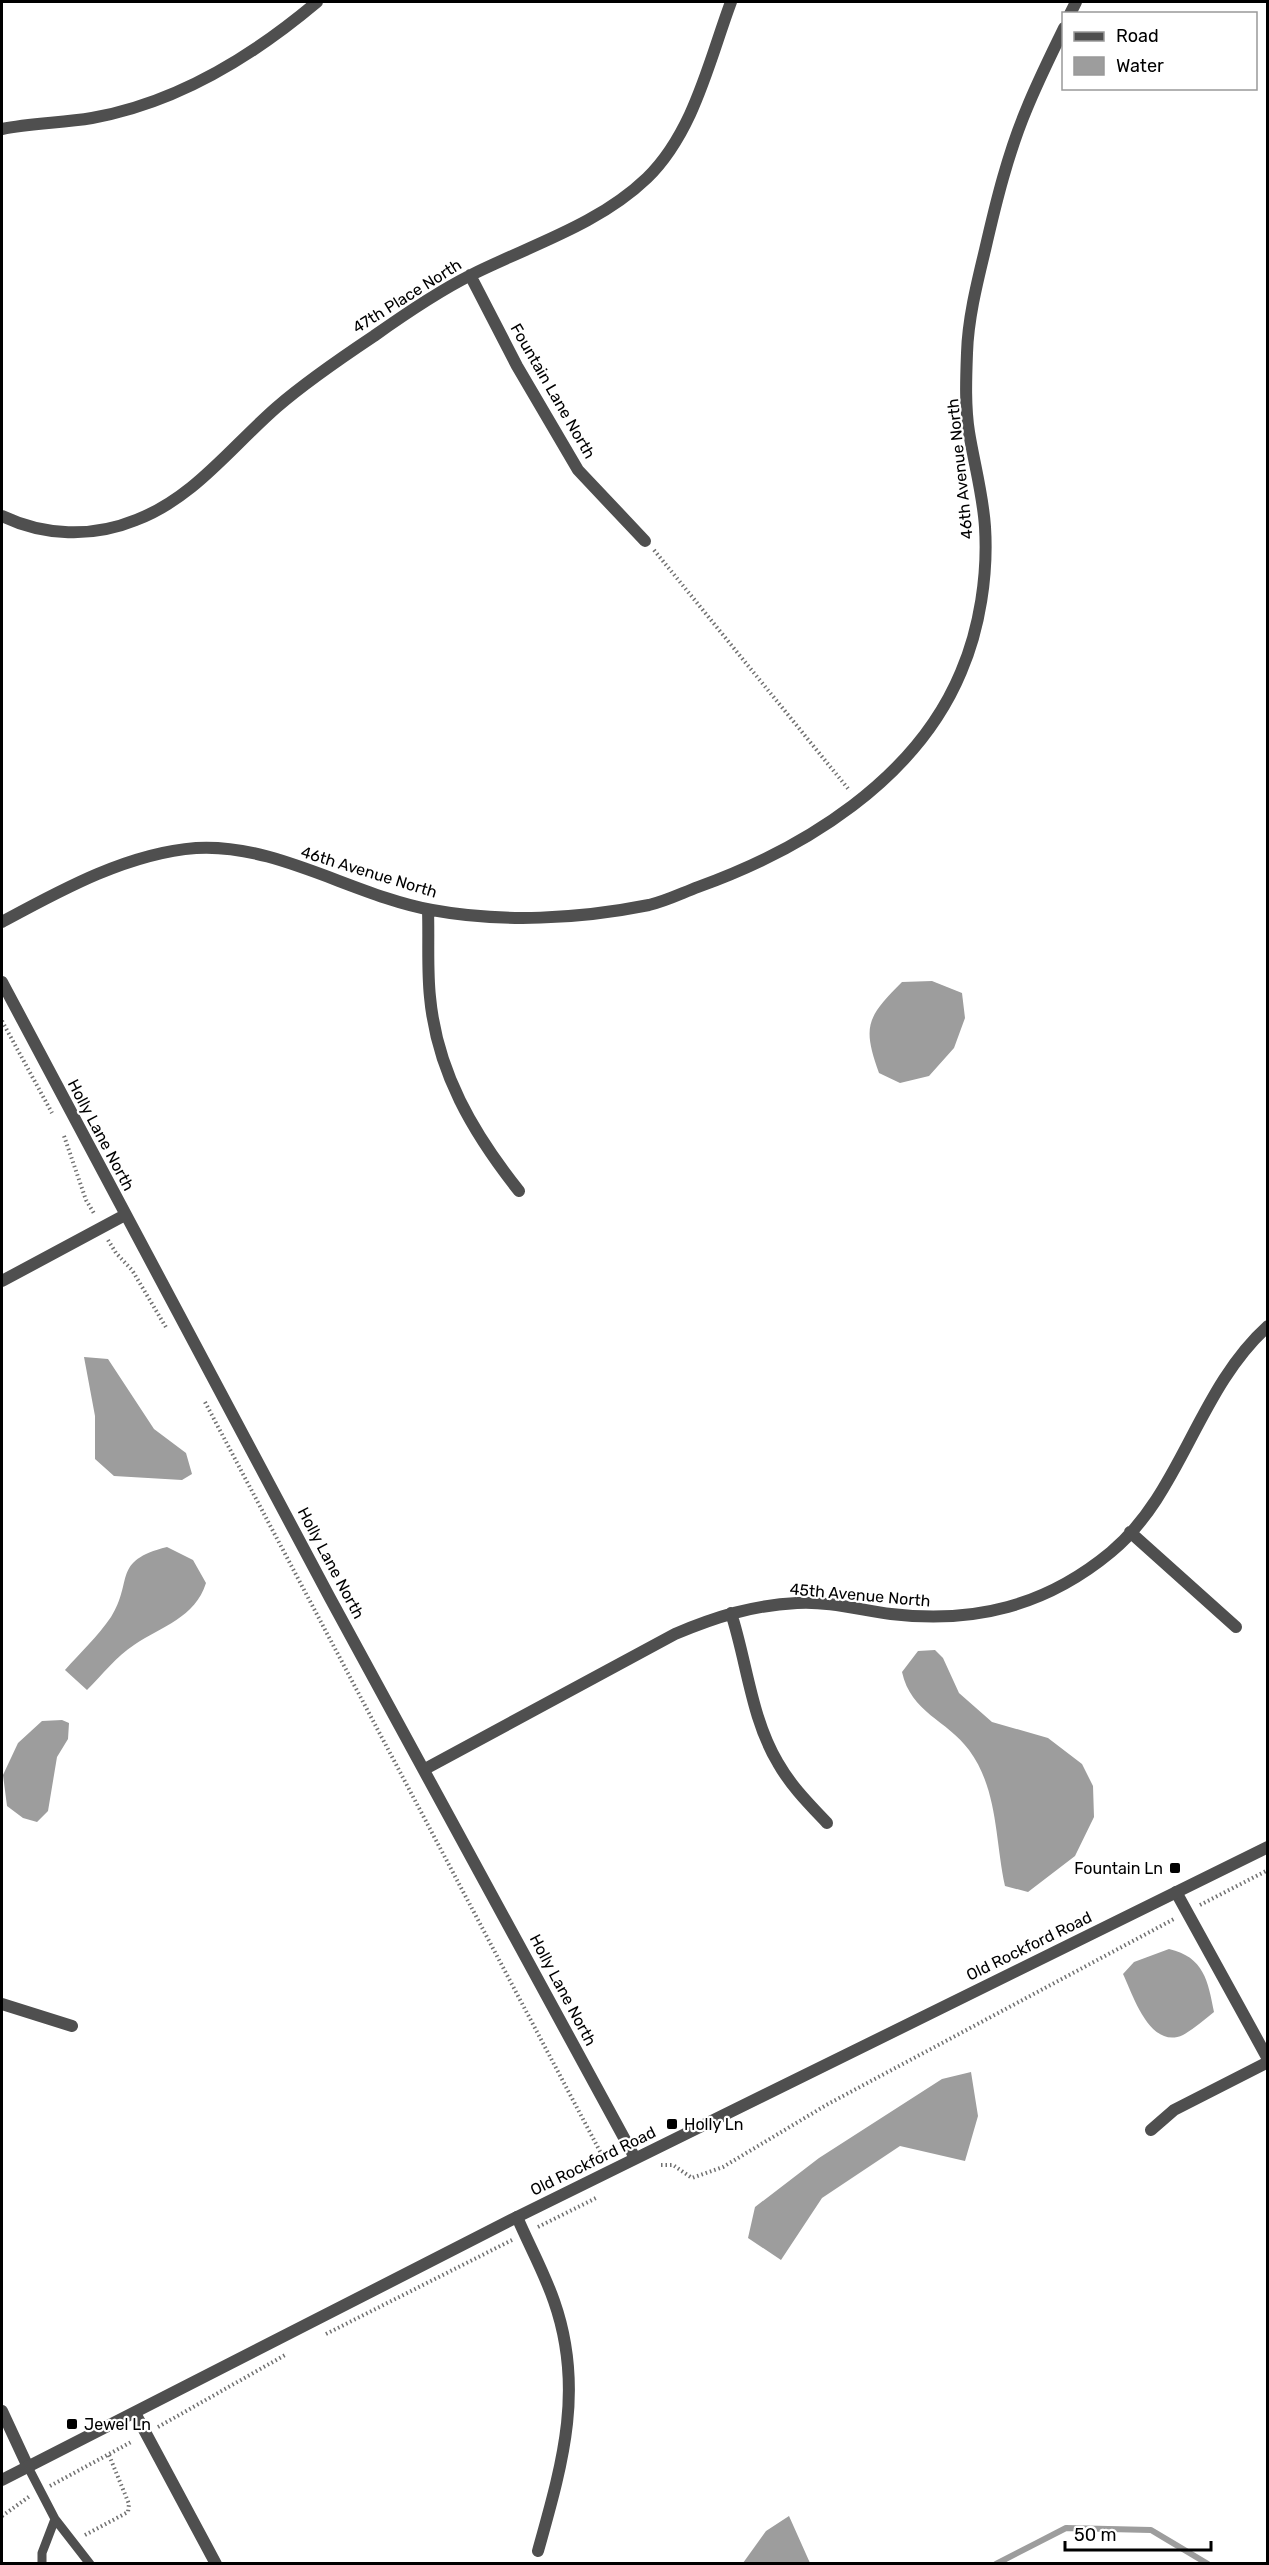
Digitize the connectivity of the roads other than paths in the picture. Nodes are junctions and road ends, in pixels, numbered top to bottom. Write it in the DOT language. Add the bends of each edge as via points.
graph roads {
  1 [pos="317,2"];
  2 [pos="731,2"];
  3 [pos="1062,32"];
  4 [pos="2,129"];
  5 [pos="470,275"];
  6 [pos="2,516"];
  7 [pos="645,541"];
  8 [pos="428,910"];
  9 [pos="2,922"];
  10 [pos="2,982"];
  11 [pos="519,1191"];
  12 [pos="125,1215"];
  13 [pos="2,1281"];
  14 [pos="1268,1326"];
  15 [pos="1130,1532"];
  16 [pos="731,1613"];
  17 [pos="1236,1627"];
  18 [pos="425,1769"];
  19 [pos="827,1823"];
  20 [pos="1268,1847"];
  21 [pos="1176,1892"];
  22 [pos="2,2004"];
  23 [pos="72,2026"];
  24 [pos="1268,2061"];
  25 [pos="1151,2130"];
  26 [pos="635,2158"];
  27 [pos="517,2217"];
  28 [pos="2,2411"];
  29 [pos="135,2414"];
  30 [pos="28,2467"];
  31 [pos="2,2480"];
  32 [pos="55,2519"];
  33 [pos="538,2551"];
  34 [pos="42,2564"];
  35 [pos="90,2564"];
  36 [pos="216,2564"];
  1 -- 4 [label="street" via="281,32 224,69 164,98 93,118"];
  2 -- 5 [label="street, 47th Place North" via="683,132 647,177 596,216"];
  3 -- 8 [label="street, 46th Avenue North" via="1026,110 998,196 978,279 967,348 968,426 985,525 984,582 962,670 939,717 906,758 858,801 814,833 740,873 652,904 572,915 487,918"];
  5 -- 6 [label="street, 47th Place North" via="419,305 277,406 176,501 135,521 81,534 25,527"];
  5 -- 7 [label="street, Fountain Lane North" via="578,470"];
  8 -- 9 [label="street, 46th Avenue North" via="252,852 197,848 137,860 74,885"];
  8 -- 11 [label="street" via="430,997 439,1051 461,1108 488,1152"];
  10 -- 12 [label="street, Holly Lane North"];
  12 -- 13 [label="street"];
  12 -- 18 [label="street, Holly Lane North"];
  14 -- 15 [label="street, 45th Avenue North" via="1231,1366 1170,1477"];
  15 -- 16 [label="street, 45th Avenue North" via="1112,1551 1073,1579 1031,1600 984,1614 937,1619 800,1603 756,1606"];
  15 -- 17 [label="street"];
  16 -- 18 [label="street, 45th Avenue North" via="675,1634"];
  16 -- 19 [label="street" via="761,1724 777,1762 800,1795"];
  18 -- 26 [label="street, Holly Lane North"];
  20 -- 21 [label="street, Old Rockford Road"];
  21 -- 24 [label="street"];
  21 -- 26 [label="street, Old Rockford Road"];
  22 -- 23 [label="street"];
  24 -- 25 [label="street" via="1174,2109"];
  26 -- 27 [label="street, Old Rockford Road"];
  27 -- 29 [label="street, Old Rockford Road"];
  27 -- 33 [label="street" via="549,2288 568,2361 570,2406 561,2470"];
  28 -- 30 [label="street"];
  29 -- 30 [label="street, Old Rockford Road"];
  29 -- 36 [label="street"];
  30 -- 31 [label="street, Old Rockford Road"];
  30 -- 32 [label="lane"];
  32 -- 34 [label="lane" via="42,2553"];
  32 -- 35 [label="lane"];
}
